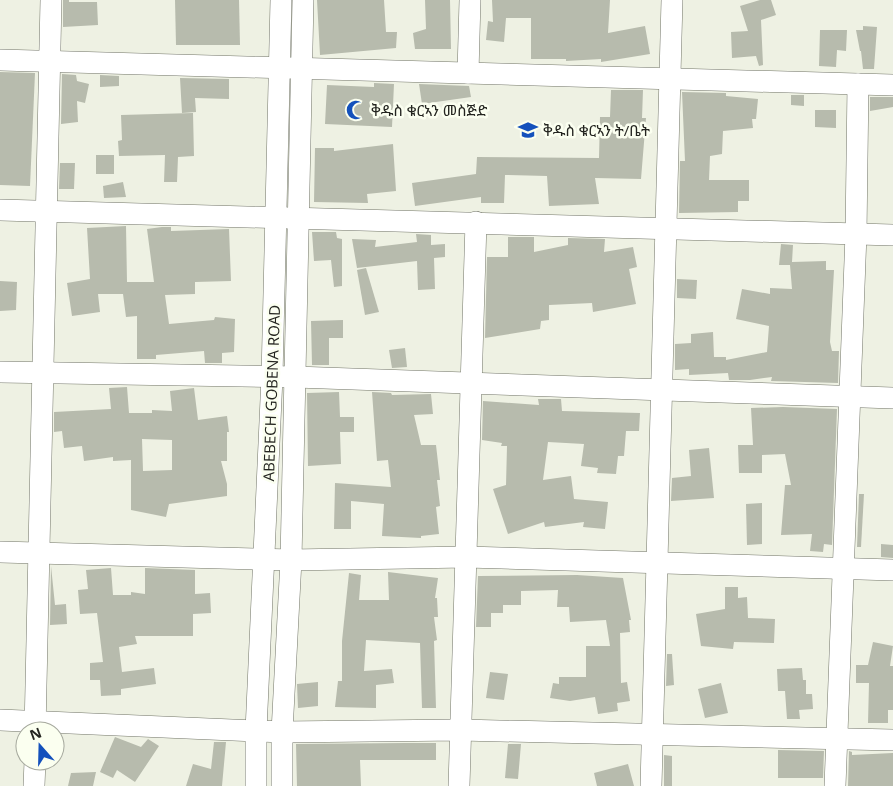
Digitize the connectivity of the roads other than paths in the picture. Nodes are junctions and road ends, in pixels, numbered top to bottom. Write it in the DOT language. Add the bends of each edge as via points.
graph roads {
  1 [pos="51,0"];
  2 [pos="281,0"];
  3 [pos="304,0"];
  4 [pos="470,0"];
  5 [pos="672,0"];
  6 [pos="0,60"];
  7 [pos="49,61"];
  8 [pos="279,67"];
  9 [pos="302,68"];
  10 [pos="468,73"];
  11 [pos="670,79"];
  12 [pos="858,84"];
  13 [pos="893,85"];
  14 [pos="0,210"];
  15 [pos="46,211"];
  16 [pos="276,216"];
  17 [pos="299,216"];
  18 [pos="476,222"];
  19 [pos="666,228"];
  20 [pos="856,234"];
  21 [pos="893,235"];
  22 [pos="0,372"];
  23 [pos="43,373"];
  24 [pos="272,377"];
  25 [pos="295,377"];
  26 [pos="471,383"];
  27 [pos="661,390"];
  28 [pos="850,396"];
  29 [pos="893,398"];
  30 [pos="0,552"];
  31 [pos="39,553"];
  32 [pos="466,556"];
  33 [pos="265,559"];
  34 [pos="291,560"];
  35 [pos="657,563"];
  36 [pos="843,569"];
  37 [pos="893,570"];
  38 [pos="0,720"];
  39 [pos="35,721"];
  40 [pos="15,723"];
  41 [pos="65,727"];
  42 [pos="460,730"];
  43 [pos="256,731"];
  44 [pos="282,732"];
  45 [pos="652,734"];
  46 [pos="837,738"];
  47 [pos="893,740"];
  48 [pos="35,771"];
  49 [pos="34,786"];
  50 [pos="256,786"];
  51 [pos="282,786"];
  52 [pos="459,786"];
  53 [pos="651,786"];
  54 [pos="835,786"];
  1 -- 7 [label="street"];
  2 -- 8 [label="street, ABEBECH GOBENA ROAD"];
  3 -- 9 [label="street, ABEBECH GOBENA ROAD"];
  4 -- 10 [label="street"];
  5 -- 11 [label="street"];
  6 -- 7 [label="street"];
  7 -- 8 [label="street"];
  7 -- 15 [label="street"];
  8 -- 9 [label="street"];
  8 -- 16 [label="street, ABEBECH GOBENA ROAD"];
  9 -- 10 [label="street"];
  9 -- 17 [label="street, ABEBECH GOBENA ROAD"];
  10 -- 11 [label="street"];
  11 -- 12 [label="street"];
  11 -- 19 [label="street"];
  12 -- 13 [label="street"];
  12 -- 20 [label="street"];
  14 -- 15 [label="street"];
  15 -- 16 [label="street"];
  15 -- 23 [label="street"];
  16 -- 17 [label="street"];
  16 -- 24 [label="street, ABEBECH GOBENA ROAD"];
  17 -- 18 [label="street"];
  17 -- 25 [label="street, ABEBECH GOBENA ROAD"];
  18 -- 19 [label="street"];
  18 -- 26 [label="street"];
  19 -- 20 [label="street"];
  19 -- 27 [label="street"];
  20 -- 21 [label="street"];
  20 -- 28 [label="street"];
  22 -- 23 [label="street"];
  23 -- 24 [label="street"];
  23 -- 31 [label="street"];
  24 -- 25 [label="street"];
  24 -- 33 [label="street, ABEBECH GOBENA ROAD"];
  25 -- 26 [label="street"];
  25 -- 34 [label="street, ABEBECH GOBENA ROAD"];
  26 -- 27 [label="street"];
  26 -- 32 [label="street"];
  27 -- 28 [label="street"];
  27 -- 35 [label="street"];
  28 -- 29 [label="street"];
  28 -- 36 [label="street"];
  30 -- 31 [label="street"];
  31 -- 33 [label="street"];
  31 -- 39 [label="street"];
  32 -- 34 [label="street"];
  32 -- 35 [label="street"];
  32 -- 42 [label="street"];
  33 -- 34 [label="street"];
  33 -- 43 [label="street, ABEBECH GOBENA ROAD"];
  34 -- 44 [label="street, ABEBECH GOBENA ROAD"];
  35 -- 36 [label="street"];
  35 -- 45 [label="street"];
  36 -- 37 [label="street"];
  36 -- 46 [label="street"];
  38 -- 40 [label="street"];
  41 -- 43 [label="street"];
  42 -- 44 [label="street"];
  42 -- 45 [label="street"];
  42 -- 52 [label="street"];
  43 -- 44 [label="street"];
  43 -- 50 [label="street, ABEBECH GOBENA ROAD"];
  44 -- 51 [label="street, ABEBECH GOBENA ROAD"];
  45 -- 46 [label="street"];
  45 -- 53 [label="street"];
  46 -- 47 [label="street"];
  46 -- 54 [label="street"];
  48 -- 49 [label="street"];
}
